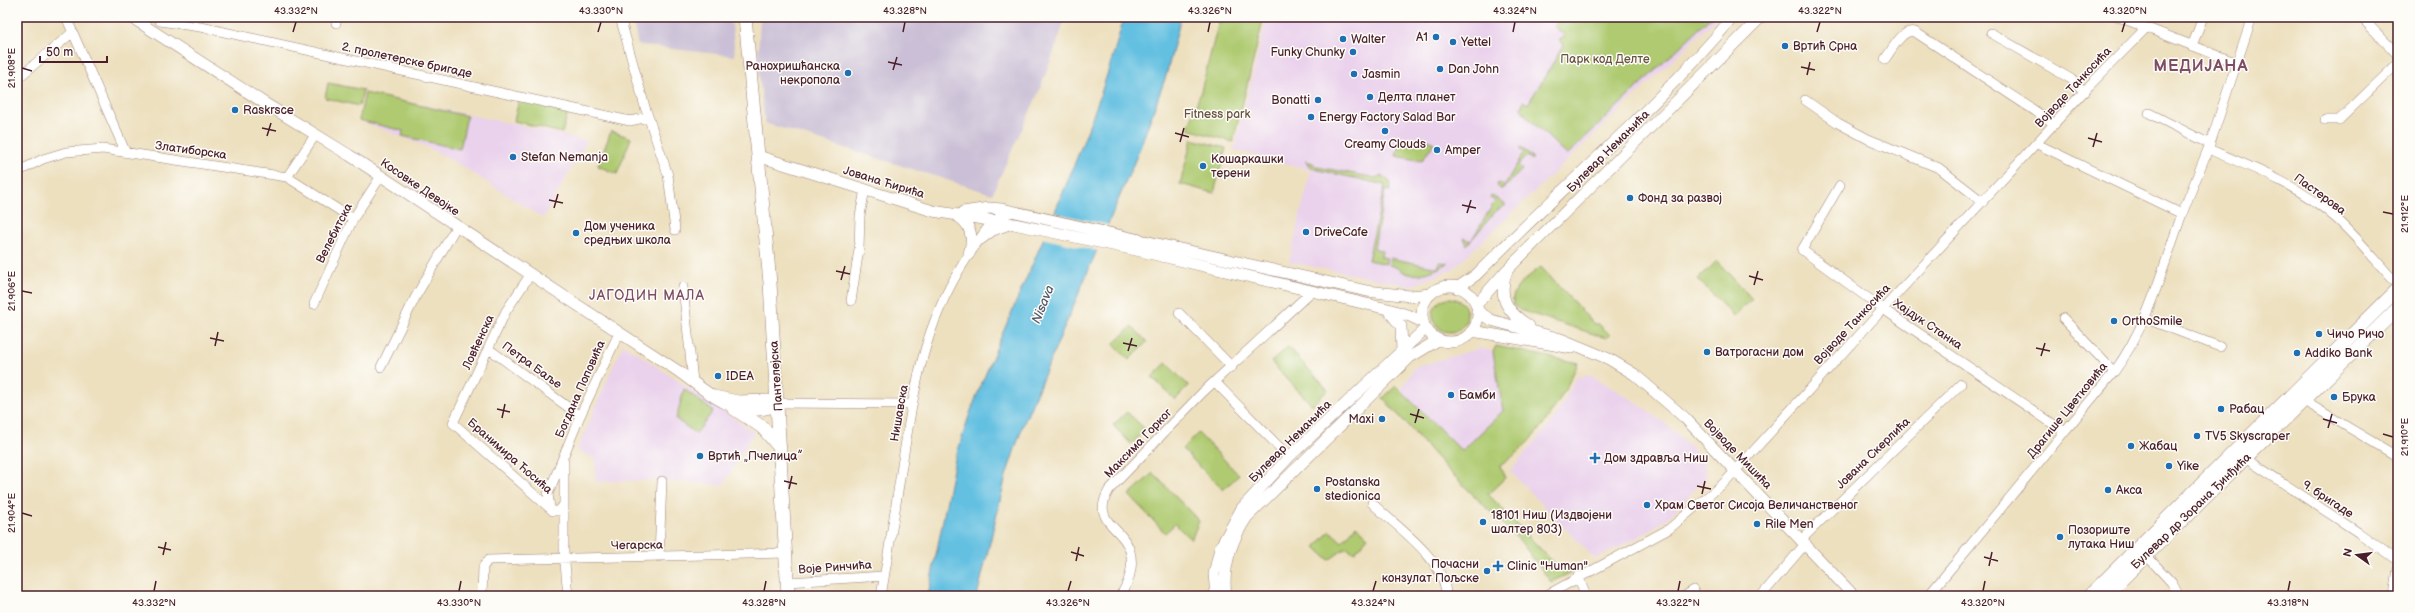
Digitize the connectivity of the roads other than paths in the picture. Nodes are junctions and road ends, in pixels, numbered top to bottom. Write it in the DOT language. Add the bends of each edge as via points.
graph roads {
  1 [pos="66,17"];
  2 [pos="131,17"];
  3 [pos="620,17"];
  4 [pos="745,17"];
  5 [pos="1733,17"];
  6 [pos="1761,17"];
  7 [pos="2119,17"];
  8 [pos="2203,17"];
  9 [pos="2252,17"];
  10 [pos="2361,17"];
  11 [pos="160,19"];
  12 [pos="2146,28"];
  13 [pos="73,32"];
  14 [pos="154,33"];
  15 [pos="1991,33"];
  16 [pos="2192,46"];
  17 [pos="2398,55"];
  18 [pos="1886,59"];
  19 [pos="2237,63"];
  20 [pos="2398,63"];
  21 [pos="17,79"];
  22 [pos="2085,92"];
  23 [pos="1805,100"];
  24 [pos="2149,113"];
  25 [pos="648,116"];
  26 [pos="2325,120"];
  27 [pos="2055,124"];
  28 [pos="316,134"];
  29 [pos="2037,144"];
  30 [pos="2209,147"];
  31 [pos="126,153"];
  32 [pos="758,156"];
  33 [pos="17,172"];
  34 [pos="381,176"];
  35 [pos="287,177"];
  36 [pos="1840,185"];
  37 [pos="865,189"];
  38 [pos="1983,202"];
  39 [pos="1017,212"];
  40 [pos="953,213"];
  41 [pos="2182,214"];
  42 [pos="353,219"];
  43 [pos="993,220"];
  44 [pos="1013,224"];
  45 [pos="456,227"];
  46 [pos="675,230"];
  47 [pos="1137,245"];
  48 [pos="972,249"];
  49 [pos="1507,270"];
  50 [pos="530,275"];
  51 [pos="2398,285"];
  52 [pos="683,287"];
  53 [pos="1457,288"];
  54 [pos="2398,289"];
  55 [pos="1311,292"];
  56 [pos="1431,294"];
  57 [pos="850,301"];
  58 [pos="314,304"];
  59 [pos="1476,308"];
  60 [pos="2398,308"];
  61 [pos="1388,309"];
  62 [pos="1883,309"];
  63 [pos="1179,313"];
  64 [pos="2063,318"];
  65 [pos="2144,318"];
  66 [pos="1425,325"];
  67 [pos="1472,331"];
  68 [pos="1536,331"];
  69 [pos="619,333"];
  70 [pos="1438,340"];
  71 [pos="2220,347"];
  72 [pos="489,349"];
  73 [pos="1402,351"];
  74 [pos="1586,351"];
  75 [pos="381,367"];
  76 [pos="1232,367"];
  77 [pos="2114,372"];
  78 [pos="693,382"];
  79 [pos="1216,383"];
  80 [pos="1961,384"];
  81 [pos="714,396"];
  82 [pos="2304,401"];
  83 [pos="778,403"];
  84 [pos="912,404"];
  85 [pos="733,408"];
  86 [pos="580,416"];
  87 [pos="453,423"];
  88 [pos="2065,432"];
  89 [pos="780,448"];
  90 [pos="564,455"];
  91 [pos="1289,457"];
  92 [pos="2398,457"];
  93 [pos="2245,458"];
  94 [pos="1736,469"];
  95 [pos="662,481"];
  96 [pos="1372,503"];
  97 [pos="564,504"];
  98 [pos="550,508"];
  99 [pos="1804,542"];
  100 [pos="787,553"];
  101 [pos="2146,555"];
  102 [pos="659,557"];
  103 [pos="565,558"];
  104 [pos="2398,560"];
  105 [pos="2398,568"];
  106 [pos="884,576"];
  107 [pos="1578,576"];
  108 [pos="788,582"];
  109 [pos="1694,590"];
  110 [pos="482,596"];
  111 [pos="568,596"];
  112 [pos="788,596"];
  113 [pos="881,596"];
  114 [pos="1120,596"];
  115 [pos="1216,596"];
  116 [pos="1226,596"];
  117 [pos="1446,596"];
  118 [pos="1545,596"];
  119 [pos="1586,596"];
  120 [pos="1685,596"];
  121 [pos="1761,596"];
  122 [pos="1854,596"];
  123 [pos="1928,596"];
  124 [pos="2089,596"];
  125 [pos="2105,596"];
  126 [pos="2179,596"];
  127 [pos="2394,596"];
  1 -- 13 [label="street"];
  2 -- 14 [label="street, Косовке Девојке"];
  3 -- 25 [label="street"];
  4 -- 32 [label="main road, Пантелејска"];
  5 -- 53 [label="street, Булевар Немањића" via="1696,60 1581,174 1476,275"];
  6 -- 49 [label="street, Булевар Немањића"];
  7 -- 12 [label="street"];
  8 -- 16 [label="street"];
  9 -- 19 [label="street, Драгише Цветковића"];
  10 -- 17 [label="street"];
  11 -- 14 [label="street"];
  11 -- 25 [label="street, 2. пролетерске бригаде" via="630,121"];
  12 -- 16 [label="street"];
  12 -- 22 [label="street, Војводе Танкосића"];
  13 -- 21 [label="street"];
  13 -- 31 [label="street"];
  14 -- 28 [label="street, Косовке Девојке"];
  15 -- 22 [label="street" via="2071,79"];
  16 -- 19 [label="street"];
  18 -- 27 [label="street" via="1904,34 1913,31"];
  19 -- 30 [label="street, Драгише Цветковића"];
  20 -- 26 [label="street" via="2344,116 2335,122"];
  22 -- 27 [label="street, Војводе Танкосића"];
  23 -- 38 [label="street" via="1838,123 1868,139 1939,168"];
  24 -- 30 [label="street, Пастерова"];
  25 -- 46 [label="street" via="668,175"];
  27 -- 29 [label="street, Војводе Танкосића"];
  28 -- 34 [label="street, Косовке Девојке"];
  28 -- 35 [label="street"];
  29 -- 38 [label="street, Војводе Танкосића"];
  29 -- 41 [label="street"];
  30 -- 41 [label="street, Драгише Цветковића"];
  30 -- 51 [label="street, Пастерова" via="2281,181 2328,212 2356,238"];
  31 -- 33 [label="street, Златиборска" via="103,149 66,152 43,159"];
  31 -- 35 [label="street, Златиборска"];
  32 -- 37 [label="street, Јована Ћирића"];
  32 -- 83 [label="main road, Пантелејска"];
  34 -- 42 [label="street, Велебитска"];
  34 -- 45 [label="street, Косовке Девојке"];
  35 -- 42 [label="street, Златиборска"];
  36 -- 62 [label="street, Хајдук Станка" via="1802,250"];
  37 -- 40 [label="street, Јована Ћирића" via="928,209"];
  37 -- 57 [label="street" via="860,216 860,249"];
  38 -- 62 [label="street, Војводе Танкосића"];
  39 -- 40 [label="street" via="989,208"];
  39 -- 43 [label="street"];
  39 -- 47 [label="street"];
  40 -- 43 [label="street, Јована Ћирића"];
  40 -- 48 [label="street" via="971,221 975,226 978,236"];
  41 -- 65 [label="street, Драгише Цветковића"];
  42 -- 58 [label="street, Велебитска"];
  43 -- 44 [label="street, Јована Ћирића"];
  43 -- 48 [label="street, Нишавска"];
  44 -- 47 [label="street, Јована Ћирића"];
  44 -- 48 [label="street" via="993,231"];
  45 -- 50 [label="street, Косовке Девојке"];
  45 -- 75 [label="street" via="416,296"];
  47 -- 55 [label="street"];
  47 -- 56 [label="street" via="1367,291 1410,296"];
  48 -- 84 [label="street, Нишавска" via="952,280 932,324"];
  49 -- 59 [label="street, Булевар Немањића"];
  49 -- 68 [label="street" via="1502,297 1506,307"];
  50 -- 69 [label="street, Косовке Девојке"];
  50 -- 72 [label="street, Ловћенска" via="506,310"];
  52 -- 78 [label="street"];
  53 -- 56 [label="street" via="1441,288"];
  53 -- 59 [label="street" via="1468,294"];
  54 -- 124 [label="main road, Булевар др Зорана Ђинђића"];
  55 -- 61 [label="street"];
  55 -- 76 [label="street, Максима Горког"];
  56 -- 66 [label="street" via="1423,309"];
  59 -- 67 [label="street" via="1476,322"];
  59 -- 68 [label="street, Војводе Мишића" via="1491,320"];
  60 -- 82 [label="main road, Булевар др Зорана Ђинђића"];
  61 -- 66 [label="street" via="1410,316"];
  61 -- 73 [label="street" via="1401,326"];
  62 -- 88 [label="street, Хајдук Станка"];
  62 -- 94 [label="street, Војводе Танкосића"];
  63 -- 76 [label="street"];
  64 -- 77 [label="street"];
  65 -- 71 [label="street"];
  65 -- 77 [label="street, Драгише Цветковића" via="2129,352"];
  66 -- 70 [label="street"];
  66 -- 73 [label="street, Булевар Немањића"];
  67 -- 70 [label="street" via="1459,340"];
  67 -- 74 [label="street, Војводе Мишића"];
  68 -- 74 [label="street, Војводе Мишића"];
  69 -- 78 [label="street, Косовке Девојке"];
  69 -- 86 [label="street, Богдана Поповића"];
  70 -- 116 [label="street, Булевар Немањића" via="1410,357 1247,517 1230,548 1224,578"];
  72 -- 86 [label="street, Петра Баље"];
  72 -- 87 [label="street, Ловћенска"];
  73 -- 91 [label="street, Булевар Немањића"];
  74 -- 94 [label="street, Војводе Мишића" via="1609,359 1650,387"];
  76 -- 79 [label="street, Максима Горког"];
  77 -- 88 [label="street, Драгише Цветковића"];
  78 -- 81 [label="street, Косовке Девојке"];
  79 -- 91 [label="street"];
  79 -- 114 [label="street, Максима Горког" via="1202,394 1109,490 1104,500 1104,516 1125,540 1131,556 1131,571"];
  80 -- 99 [label="street, Јована Скерлића"];
  81 -- 83 [label="street, Косовке Девојке" via="738,401 768,400"];
  81 -- 85 [label="street, Косовке Девојке"];
  82 -- 92 [label="street"];
  82 -- 93 [label="main road, Булевар др Зорана Ђинђића"];
  83 -- 84 [label="street"];
  83 -- 85 [label="street, Косовке Девојке" via="774,407 756,411"];
  83 -- 89 [label="main road, Пантелејска"];
  84 -- 106 [label="street, Нишавска"];
  85 -- 89 [label="main road" via="762,427"];
  86 -- 90 [label="street, Богдана Поповића"];
  87 -- 98 [label="street, Бранимира Ћосића"];
  88 -- 123 [label="street, Драгише Цветковића"];
  89 -- 100 [label="main road, Пантелејска"];
  90 -- 97 [label="street, Богдана Поповића"];
  90 -- 98 [label="street, Богдана Поповића" via="548,498"];
  91 -- 115 [label="street, Булевар Немањића" via="1242,508 1228,529 1215,567"];
  93 -- 101 [label="main road, Булевар др Зорана Ђинђића"];
  93 -- 104 [label="street, 9. бригаде"];
  94 -- 99 [label="street, Војводе Мишића"];
  94 -- 107 [label="street, Војводе Танкосића" via="1725,482 1669,529"];
  95 -- 102 [label="street"];
  96 -- 117 [label="street" via="1433,562 1446,585"];
  97 -- 98 [label="street" via="559,511"];
  97 -- 103 [label="street, Богдана Поповића"];
  99 -- 121 [label="street, Јована Скерлића"];
  99 -- 122 [label="street, Војводе Мишића"];
  100 -- 102 [label="street, Чегарска"];
  100 -- 108 [label="main road, Пантелејска"];
  101 -- 125 [label="main road, Булевар др Зорана Ђинђића"];
  101 -- 126 [label="street" via="2172,583"];
  102 -- 103 [label="street, Чегарска"];
  103 -- 110 [label="street, Чегарска" via="488,560 483,567"];
  103 -- 111 [label="street, Богдана Поповића"];
  105 -- 127 [label="street"];
  106 -- 108 [label="street, Воје Ринчића"];
  106 -- 113 [label="street, Нишавска"];
  107 -- 118 [label="street, Војводе Танкосића"];
  107 -- 119 [label="street"];
  108 -- 112 [label="main road, Пантелејска"];
  109 -- 120 [label="street"];
}
